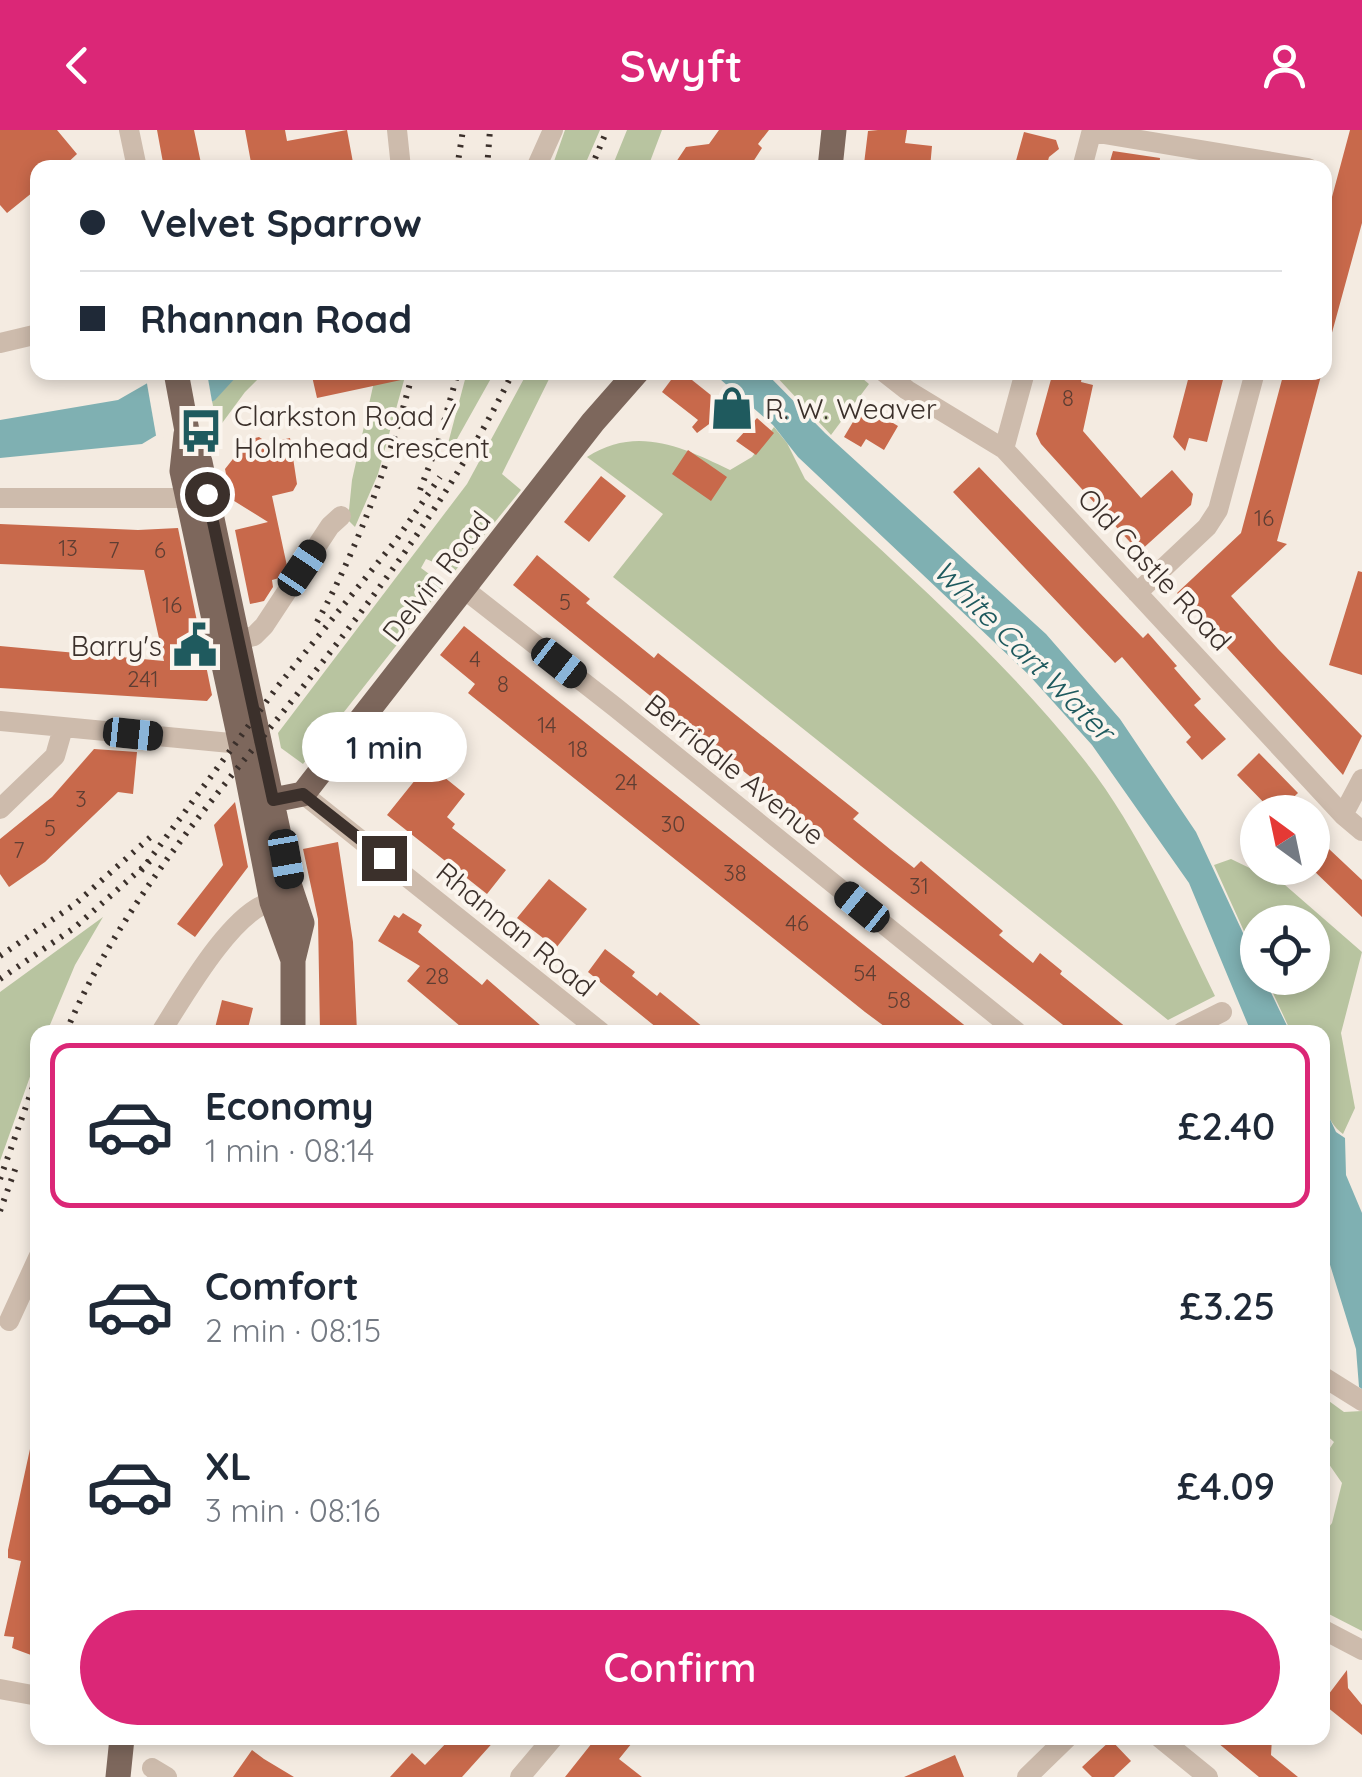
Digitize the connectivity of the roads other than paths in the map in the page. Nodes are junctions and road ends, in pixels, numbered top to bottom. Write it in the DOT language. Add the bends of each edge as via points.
graph roads {
  1 [pos="129,130"];
  2 [pos="397,130"];
  3 [pos="552,130"];
  4 [pos="1092,131"];
  5 [pos="135,160"];
  6 [pos="399,160"];
  7 [pos="539,160"];
  8 [pos="1084,160"];
  9 [pos="1261,160"];
  10 [pos="30,336"];
  11 [pos="0,343"];
  12 [pos="177,380"];
  13 [pos="630,380"];
  14 [pos="894,380"];
  15 [pos="1023,380"];
  16 [pos="1252,380"];
  17 [pos="1004,450"];
  18 [pos="191,466"];
  19 [pos="0,498"];
  20 [pos="188,498"];
  21 [pos="341,516"];
  22 [pos="464,589"];
  23 [pos="1137,593"];
  24 [pos="239,640"];
  25 [pos="0,722"];
  26 [pos="64,728"];
  27 [pos="242,744"];
  28 [pos="1362,779"];
  29 [pos="303,794"];
  30 [pos="273,800"];
  31 [pos="0,808"];
  32 [pos="1343,815"];
  33 [pos="1362,831"];
  34 [pos="272,902"];
  35 [pos="293,960"];
  36 [pos="1222,1012"];
  37 [pos="166,1025"];
  38 [pos="293,1025"];
  39 [pos="592,1025"];
  40 [pos="1008,1025"];
  41 [pos="1196,1025"];
  42 [pos="30,1275"];
  43 [pos="9,1321"];
  44 [pos="1330,1381"];
  45 [pos="1357,1398"];
  46 [pos="1330,1633"];
  47 [pos="1362,1650"];
  48 [pos="0,1689"];
  49 [pos="30,1695"];
  50 [pos="121,1745"];
  51 [pos="547,1745"];
  52 [pos="1060,1745"];
  53 [pos="1169,1745"];
  54 [pos="118,1777"];
  55 [pos="520,1777"];
  56 [pos="1027,1777"];
  57 [pos="1208,1777"];
  1 -- 5 [label="street"];
  2 -- 6 [label="street"];
  3 -- 7 [label="street"];
  4 -- 8 [label="street"];
  4 -- 9 [label="street"];
  10 -- 11 [label="street"];
  12 -- 18 [label="main road"];
  13 -- 22 [label="main road, Delvin Road"];
  14 -- 17 [label="street, Old Castle Road"];
  15 -- 17 [label="street"];
  16 -- 23 [label="street" via="1218,510"];
  17 -- 23 [label="street, Old Castle Road"];
  18 -- 20 [label="main road"];
  18 -- 24 [label="main road"];
  19 -- 20 [label="street"];
  20 -- 27 [label="main road"];
  21 -- 24 [label="street" via="264,626"];
  22 -- 29 [label="main road, Delvin Road"];
  22 -- 40 [label="street, Berridale Avenue"];
  23 -- 32 [label="street, Old Castle Road"];
  24 -- 30 [label="main road"];
  25 -- 26 [label="street"];
  26 -- 27 [label="street"];
  26 -- 31 [label="street" via="56,756"];
  27 -- 30 [label="main road"];
  27 -- 34 [label="main road"];
  28 -- 32 [label="street"];
  29 -- 30 [label="main road"];
  29 -- 39 [label="street, Rhannan Road"];
  30 -- 35 [label="main road" via="302,924"];
  32 -- 33 [label="street, Old Castle Road"];
  34 -- 35 [label="main road"];
  34 -- 37 [label="street" via="250,910 232,929"];
  35 -- 38 [label="main road"];
  36 -- 41 [label="street"];
  42 -- 43 [label="street"];
  44 -- 45 [label="street"];
  46 -- 47 [label="street"];
  48 -- 49 [label="street"];
  50 -- 54 [label="main road"];
  51 -- 55 [label="street"];
  52 -- 56 [label="street"];
  53 -- 57 [label="street"];
}
